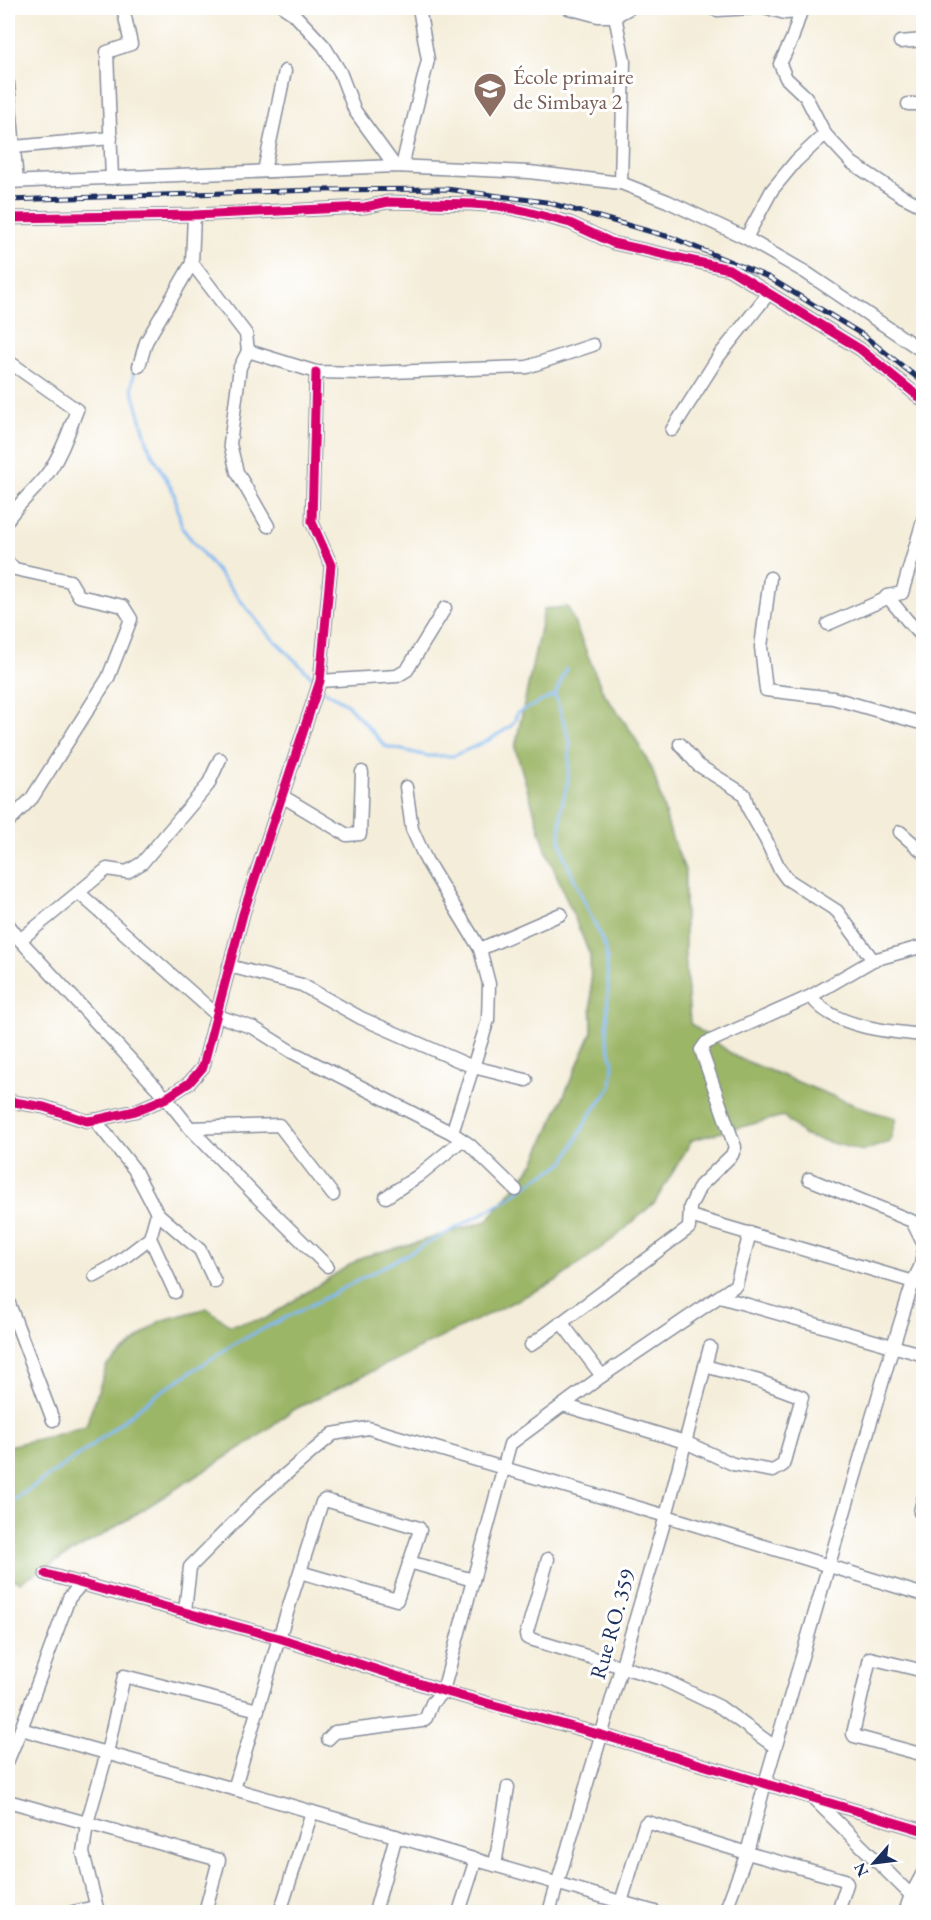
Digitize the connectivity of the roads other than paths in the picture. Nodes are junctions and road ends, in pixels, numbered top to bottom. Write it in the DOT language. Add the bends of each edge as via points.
graph roads {
  1 [pos="123,8"];
  2 [pos="285,8"];
  3 [pos="419,8"];
  4 [pos="567,8"];
  5 [pos="630,8"];
  6 [pos="712,8"];
  7 [pos="750,8"];
  8 [pos="767,8"];
  9 [pos="801,10"];
  10 [pos="615,16"];
  11 [pos="924,40"];
  12 [pos="900,42"];
  13 [pos="285,71"];
  14 [pos="8,84"];
  15 [pos="908,104"];
  16 [pos="924,104"];
  17 [pos="825,134"];
  18 [pos="111,138"];
  19 [pos="14,147"];
  20 [pos="399,166"];
  21 [pos="264,171"];
  22 [pos="112,178"];
  23 [pos="12,182"];
  24 [pos="621,183"];
  25 [pos="924,207"];
  26 [pos="194,215"];
  27 [pos="8,218"];
  28 [pos="746,238"];
  29 [pos="192,263"];
  30 [pos="769,293"];
  31 [pos="593,345"];
  32 [pos="248,351"];
  33 [pos="923,354"];
  34 [pos="8,361"];
  35 [pos="139,366"];
  36 [pos="316,372"];
  37 [pos="924,400"];
  38 [pos="672,430"];
  39 [pos="924,517"];
  40 [pos="8,519"];
  41 [pos="268,526"];
  42 [pos="8,563"];
  43 [pos="770,578"];
  44 [pos="887,596"];
  45 [pos="445,608"];
  46 [pos="828,624"];
  47 [pos="924,638"];
  48 [pos="320,681"];
  49 [pos="924,724"];
  50 [pos="680,744"];
  51 [pos="220,759"];
  52 [pos="362,772"];
  53 [pos="406,787"];
  54 [pos="282,796"];
  55 [pos="8,801"];
  56 [pos="10,819"];
  57 [pos="900,832"];
  58 [pos="924,853"];
  59 [pos="79,893"];
  60 [pos="561,914"];
  61 [pos="8,924"];
  62 [pos="20,940"];
  63 [pos="924,946"];
  64 [pos="480,950"];
  65 [pos="873,960"];
  66 [pos="229,966"];
  67 [pos="811,996"];
  68 [pos="218,1016"];
  69 [pos="924,1035"];
  70 [pos="473,1067"];
  71 [pos="526,1080"];
  72 [pos="166,1098"];
  73 [pos="8,1101"];
  74 [pos="95,1120"];
  75 [pos="190,1128"];
  76 [pos="457,1137"];
  77 [pos="809,1179"];
  78 [pos="516,1190"];
  79 [pos="333,1195"];
  80 [pos="386,1197"];
  81 [pos="157,1213"];
  82 [pos="690,1216"];
  83 [pos="750,1233"];
  84 [pos="150,1238"];
  85 [pos="924,1246"];
  86 [pos="327,1266"];
  87 [pos="95,1276"];
  88 [pos="215,1282"];
  89 [pos="918,1283"];
  90 [pos="175,1292"];
  91 [pos="720,1297"];
  92 [pos="8,1301"];
  93 [pos="561,1322"];
  94 [pos="531,1345"];
  95 [pos="893,1346"];
  96 [pos="710,1347"];
  97 [pos="924,1355"];
  98 [pos="705,1366"];
  99 [pos="602,1376"];
  100 [pos="563,1405"];
  101 [pos="53,1420"];
  102 [pos="685,1442"];
  103 [pos="503,1467"];
  104 [pos="924,1496"];
  105 [pos="924,1515"];
  106 [pos="666,1516"];
  107 [pos="548,1559"];
  108 [pos="409,1562"];
  109 [pos="828,1566"];
  110 [pos="300,1572"];
  111 [pos="46,1574"];
  112 [pos="473,1580"];
  113 [pos="82,1583"];
  114 [pos="924,1595"];
  115 [pos="185,1611"];
  116 [pos="279,1638"];
  117 [pos="621,1667"];
  118 [pos="924,1671"];
  119 [pos="443,1692"];
  120 [pos="258,1710"];
  121 [pos="21,1729"];
  122 [pos="602,1735"];
  123 [pos="328,1739"];
  124 [pos="775,1747"];
  125 [pos="107,1753"];
  126 [pos="924,1755"];
  127 [pos="8,1760"];
  128 [pos="765,1783"];
  129 [pos="508,1787"];
  130 [pos="234,1789"];
  131 [pos="814,1799"];
  132 [pos="8,1801"];
  133 [pos="312,1812"];
  134 [pos="87,1823"];
  135 [pos="924,1831"];
  136 [pos="396,1836"];
  137 [pos="747,1853"];
  138 [pos="476,1859"];
  139 [pos="495,1865"];
  140 [pos="924,1871"];
  141 [pos="557,1884"];
  142 [pos="910,1895"];
  143 [pos="620,1907"];
  144 [pos="924,1908"];
  145 [pos="97,1910"];
  146 [pos="73,1912"];
  147 [pos="205,1912"];
  148 [pos="280,1912"];
  149 [pos="375,1912"];
  150 [pos="459,1912"];
  151 [pos="549,1912"];
  152 [pos="656,1912"];
  153 [pos="725,1912"];
  154 [pos="838,1912"];
  155 [pos="905,1912"];
  1 -- 18 [label="street" via="131,44 107,52"];
  2 -- 20 [label="street" via="324,45 356,111"];
  3 -- 20 [label="street" via="428,60"];
  4 -- 10 [label="street"];
  5 -- 10 [label="street"];
  6 -- 7 [label="street"];
  8 -- 9 [label="street" via="785,13"];
  9 -- 17 [label="street" via="780,64 786,78 806,97"];
  10 -- 24 [label="street" via="624,61"];
  11 -- 12 [label="street"];
  13 -- 21 [label="street"];
  14 -- 19 [label="street"];
  15 -- 16 [label="street"];
  17 -- 25 [label="street" via="852,164"];
  17 -- 28 [label="street" via="772,190"];
  18 -- 19 [label="street"];
  18 -- 22 [label="street"];
  19 -- 23 [label="street"];
  20 -- 21 [label="street"];
  20 -- 24 [label="street" via="529,172"];
  21 -- 22 [label="street"];
  22 -- 23 [label="street"];
  24 -- 28 [label="street"];
  26 -- 27 [label="street"];
  26 -- 29 [label="street"];
  26 -- 30 [label="street" via="365,207 388,202 499,206 570,223 613,243 729,269"];
  28 -- 33 [label="street" via="805,272"];
  29 -- 32 [label="street" via="246,334"];
  29 -- 35 [label="street" via="146,342"];
  30 -- 37 [label="street" via="860,349"];
  30 -- 38 [label="street" via="719,357"];
  31 -- 36 [label="street" via="528,368"];
  32 -- 36 [label="street"];
  32 -- 41 [label="street" via="240,367 230,444 237,472"];
  34 -- 40 [label="street" via="77,410 49,472"];
  36 -- 48 [label="street" via="312,522 331,564"];
  39 -- 44 [label="street" via="902,593"];
  42 -- 56 [label="street" via="15,569 70,581 79,596 123,606 131,619 108,678 32,798"];
  43 -- 49 [label="street" via="761,647 766,690 833,698"];
  44 -- 46 [label="street"];
  44 -- 47 [label="street"];
  45 -- 48 [label="street" via="407,670 397,676"];
  48 -- 54 [label="street"];
  50 -- 65 [label="street" via="698,765 744,794 787,879 837,911"];
  51 -- 59 [label="street" via="208,785 142,863 127,872 107,869"];
  52 -- 54 [label="street" via="360,834 347,835"];
  53 -- 64 [label="street" via="416,839"];
  54 -- 66 [label="street"];
  55 -- 56 [label="street"];
  57 -- 58 [label="street"];
  59 -- 62 [label="street"];
  59 -- 68 [label="street"];
  60 -- 64 [label="street"];
  61 -- 62 [label="street"];
  62 -- 72 [label="street"];
  63 -- 65 [label="street"];
  64 -- 70 [label="street" via="489,984 488,1020"];
  65 -- 67 [label="street"];
  66 -- 68 [label="street"];
  66 -- 70 [label="street" via="302,985 361,1018"];
  67 -- 69 [label="street" via="831,1015 884,1031"];
  67 -- 82 [label="street" via="706,1042 701,1050 735,1147 732,1155 700,1186"];
  68 -- 72 [label="street" via="203,1067 189,1083"];
  68 -- 76 [label="street" via="254,1028 292,1052"];
  70 -- 71 [label="street"];
  70 -- 76 [label="street"];
  72 -- 74 [label="street" via="135,1111"];
  72 -- 75 [label="street"];
  73 -- 74 [label="street"];
  74 -- 81 [label="street" via="134,1169"];
  75 -- 79 [label="street" via="279,1125"];
  75 -- 86 [label="street"];
  76 -- 78 [label="street"];
  76 -- 80 [label="street" via="418,1176"];
  77 -- 85 [label="street" via="912,1221"];
  81 -- 84 [label="street"];
  81 -- 88 [label="street" via="200,1250"];
  82 -- 83 [label="street"];
  82 -- 93 [label="street" via="689,1228"];
  83 -- 89 [label="street"];
  83 -- 91 [label="street" via="736,1285"];
  84 -- 87 [label="street"];
  84 -- 90 [label="street"];
  85 -- 89 [label="street"];
  89 -- 95 [label="street"];
  91 -- 95 [label="street"];
  91 -- 99 [label="street"];
  92 -- 101 [label="street"];
  93 -- 94 [label="street"];
  93 -- 99 [label="street"];
  95 -- 97 [label="street"];
  95 -- 109 [label="street"];
  96 -- 98 [label="street, Rue RO. 359"];
  98 -- 102 [label="street, Rue RO. 359"];
  98 -- 102 [label="street" via="802,1397 783,1465 778,1470 733,1464"];
  99 -- 100 [label="street"];
  100 -- 102 [label="street"];
  100 -- 103 [label="street" via="510,1444"];
  102 -- 106 [label="street, Rue RO. 359"];
  103 -- 106 [label="street"];
  103 -- 112 [label="street"];
  103 -- 115 [label="street" via="368,1428 333,1434 259,1497 190,1567"];
  104 -- 105 [label="street" via="920,1512"];
  106 -- 109 [label="street"];
  106 -- 117 [label="street, Rue RO. 359"];
  107 -- 117 [label="street" via="527,1638"];
  108 -- 110 [label="street" via="396,1601"];
  108 -- 110 [label="street" via="419,1528 324,1500"];
  108 -- 112 [label="street"];
  109 -- 114 [label="street"];
  109 -- 124 [label="street"];
  110 -- 116 [label="street"];
  111 -- 113 [label="street"];
  112 -- 119 [label="street"];
  113 -- 115 [label="street"];
  113 -- 121 [label="street" via="69,1598"];
  115 -- 116 [label="street"];
  116 -- 119 [label="street"];
  116 -- 120 [label="street"];
  117 -- 122 [label="street, Rue RO. 359"];
  117 -- 124 [label="street" via="662,1679 720,1707"];
  118 -- 126 [label="street" via="870,1658 853,1734"];
  119 -- 122 [label="street"];
  119 -- 123 [label="street" via="422,1721 335,1732"];
  120 -- 125 [label="street" via="124,1676"];
  120 -- 130 [label="street"];
  121 -- 125 [label="street"];
  121 -- 127 [label="street"];
  122 -- 128 [label="street"];
  122 -- 141 [label="street, Rue RO. 359"];
  124 -- 128 [label="street"];
  125 -- 130 [label="street"];
  125 -- 134 [label="street"];
  128 -- 131 [label="street"];
  128 -- 137 [label="street"];
  129 -- 139 [label="street"];
  130 -- 133 [label="street"];
  131 -- 135 [label="street"];
  131 -- 142 [label="street"];
  132 -- 134 [label="street"];
  133 -- 136 [label="street"];
  133 -- 148 [label="street"];
  134 -- 145 [label="street" via="83,1854"];
  134 -- 147 [label="street" via="219,1860"];
  136 -- 138 [label="street"];
  136 -- 149 [label="street"];
  137 -- 143 [label="street" via="647,1822"];
  137 -- 153 [label="street"];
  137 -- 154 [label="street" via="845,1880"];
  138 -- 139 [label="street"];
  138 -- 150 [label="street"];
  139 -- 141 [label="street"];
  140 -- 142 [label="street"];
  141 -- 143 [label="street"];
  141 -- 151 [label="street, Rue RO. 359"];
  142 -- 144 [label="street"];
  142 -- 155 [label="street"];
  143 -- 152 [label="street"];
  145 -- 146 [label="street"];
}
